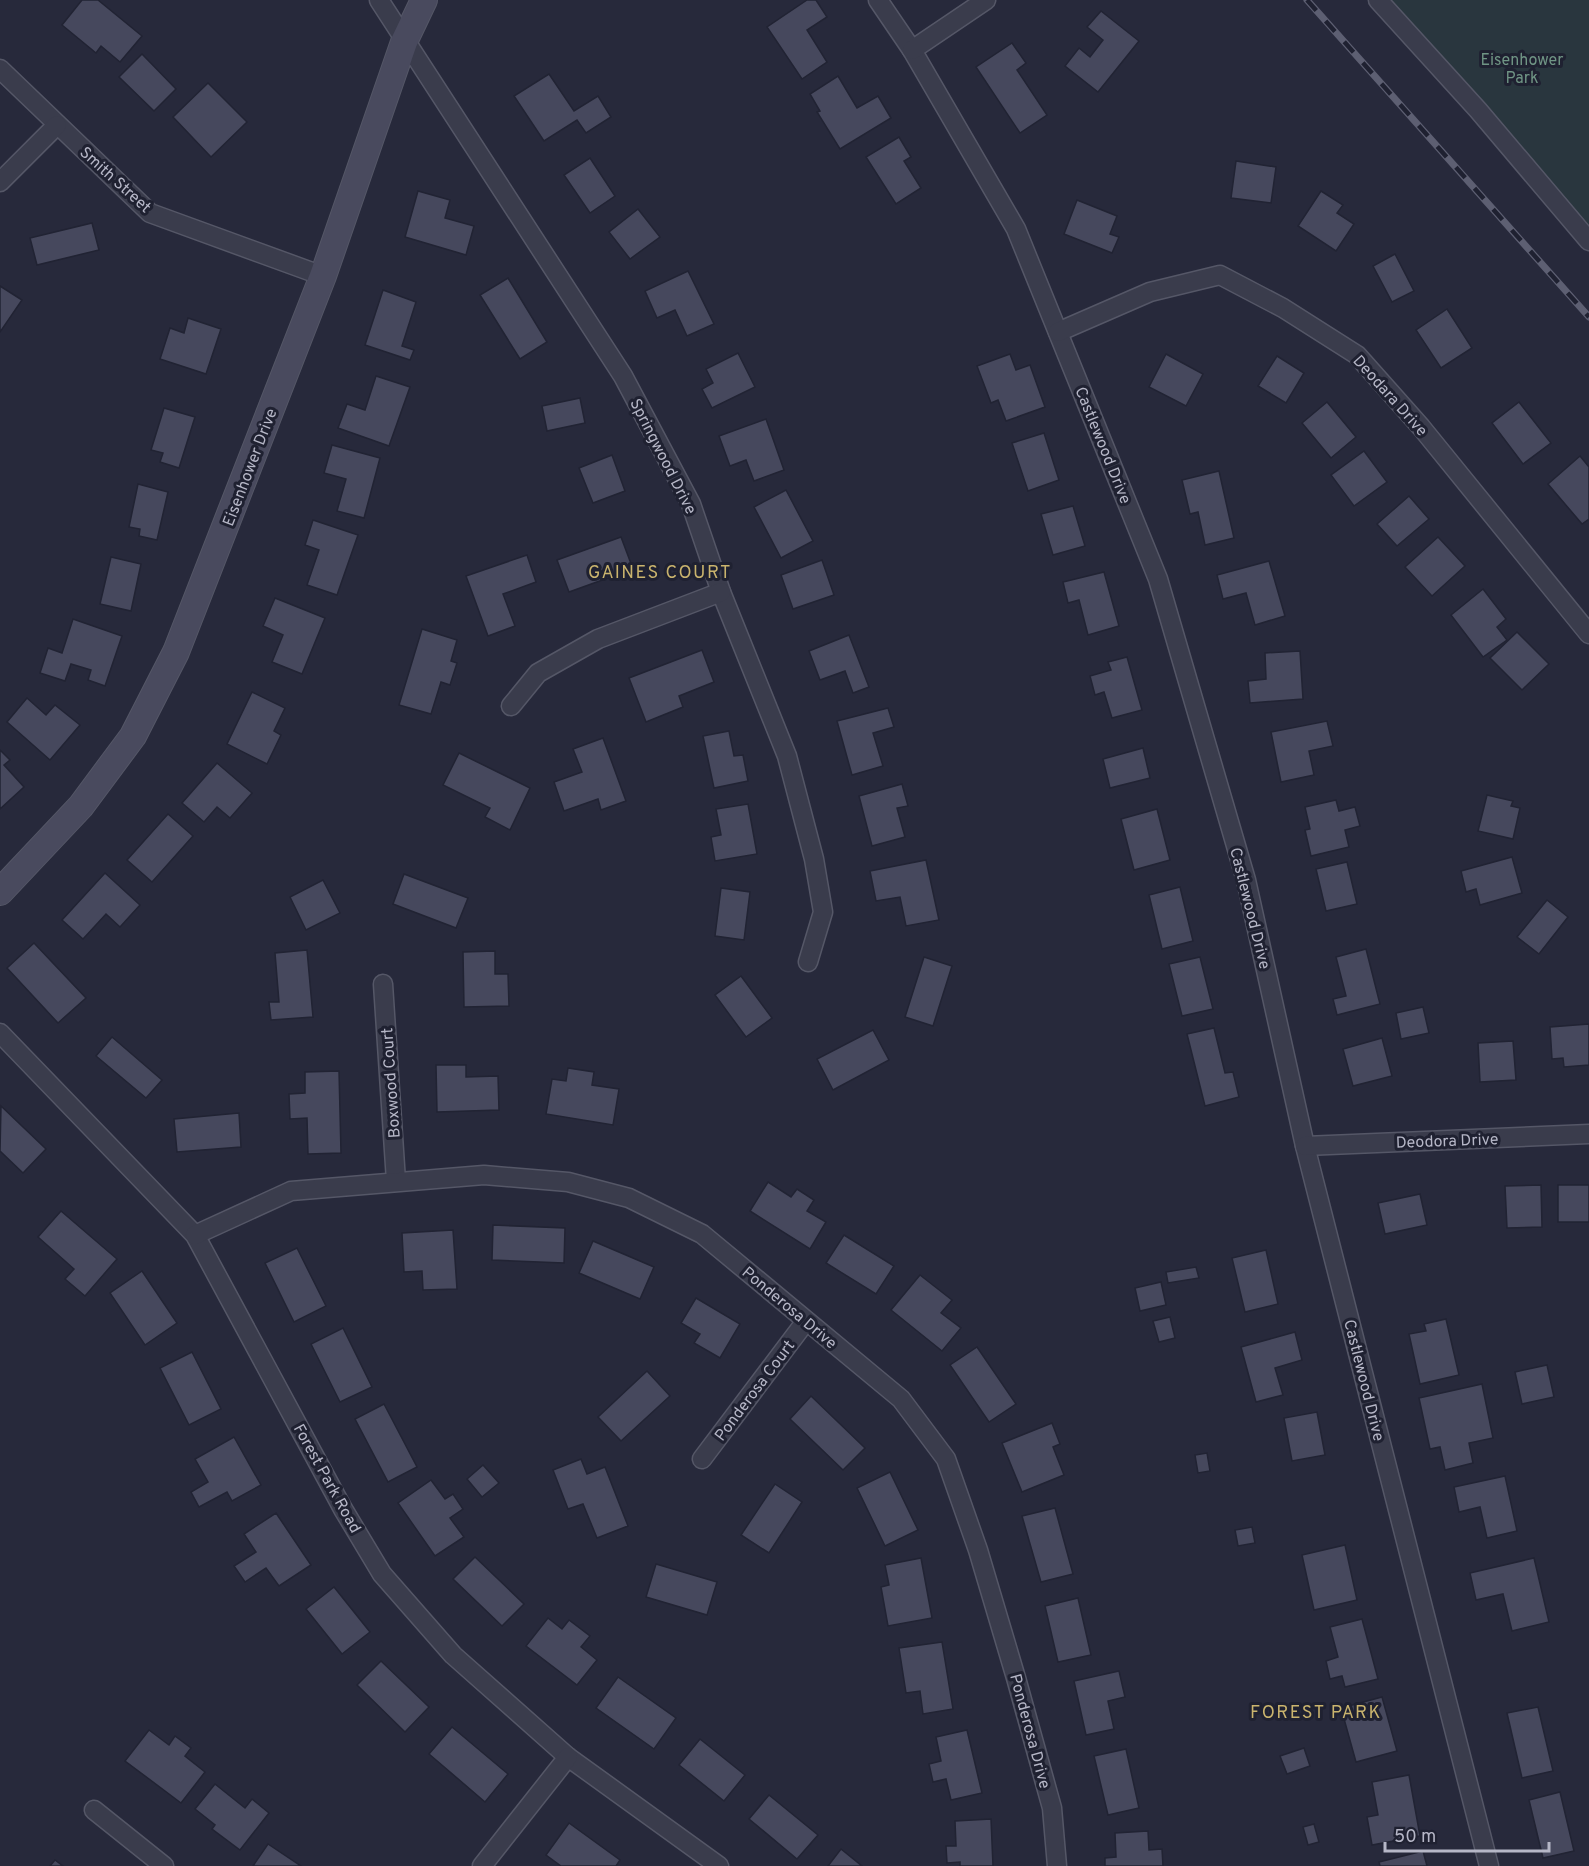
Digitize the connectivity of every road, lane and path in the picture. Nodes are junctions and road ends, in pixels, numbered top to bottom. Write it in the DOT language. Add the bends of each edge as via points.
graph roads {
  1 [pos="379,0"];
  2 [pos="424,0"];
  3 [pos="878,0"];
  4 [pos="986,0"];
  5 [pos="1378,0"];
  6 [pos="404,42"];
  7 [pos="912,50"];
  8 [pos="0,69"];
  9 [pos="57,125"];
  10 [pos="0,182"];
  11 [pos="1589,241"];
  12 [pos="323,276"];
  13 [pos="1059,332"];
  14 [pos="721,592"];
  15 [pos="1589,634"];
  16 [pos="511,706"];
  17 [pos="0,892"];
  18 [pos="808,962"];
  19 [pos="383,984"];
  20 [pos="0,1033"];
  21 [pos="1589,1134"];
  22 [pos="1305,1146"];
  23 [pos="396,1181"];
  24 [pos="195,1235"];
  25 [pos="806,1321"];
  26 [pos="702,1459"];
  27 [pos="568,1757"];
  28 [pos="94,1810"];
  29 [pos="164,1866"];
  30 [pos="482,1866"];
  31 [pos="719,1866"];
  32 [pos="1057,1866"];
  33 [pos="1489,1866"];
  1 -- 6 [label="street, Springwood Drive"];
  2 -- 6 [label="street, Eisenhower Drive"];
  3 -- 7 [label="street, Castlewood Drive"];
  4 -- 7 [label="street"];
  5 -- 11 [label="street"];
  6 -- 12 [label="street, Eisenhower Drive"];
  6 -- 14 [label="street, Springwood Drive" via="623,376 691,504"];
  7 -- 13 [label="street, Castlewood Drive" via="1016,229"];
  8 -- 9 [label="street, Smith Street"];
  9 -- 10 [label="street"];
  9 -- 12 [label="street, Smith Street" via="150,213"];
  12 -- 17 [label="street, Eisenhower Drive" via="176,652 133,736 81,806"];
  13 -- 15 [label="street, Deodara Drive" via="1150,292 1220,275 1283,308 1357,355 1421,427"];
  13 -- 22 [label="street, Castlewood Drive" via="1158,579 1246,880"];
  14 -- 16 [label="street" via="598,639 538,673"];
  14 -- 18 [label="street, Springwood Drive" via="787,756 814,859 824,912"];
  19 -- 23 [label="street, Boxwood Court"];
  20 -- 24 [label="street, Forest Park Road"];
  21 -- 22 [label="street, Deodora Drive"];
  22 -- 33 [label="street, Castlewood Drive"];
  23 -- 24 [label="street, Ponderosa Drive" via="291,1191"];
  23 -- 25 [label="street, Ponderosa Drive" via="484,1175 568,1182 629,1198 702,1234"];
  24 -- 27 [label="street, Forest Park Road" via="382,1574 453,1655"];
  25 -- 26 [label="street, Ponderosa Court"];
  25 -- 32 [label="street, Ponderosa Drive" via="901,1399 946,1460 1017,1678 1052,1808"];
  27 -- 30 [label="street"];
  27 -- 31 [label="street, Forest Park Road"];
  28 -- 29 [label="street"];
}
